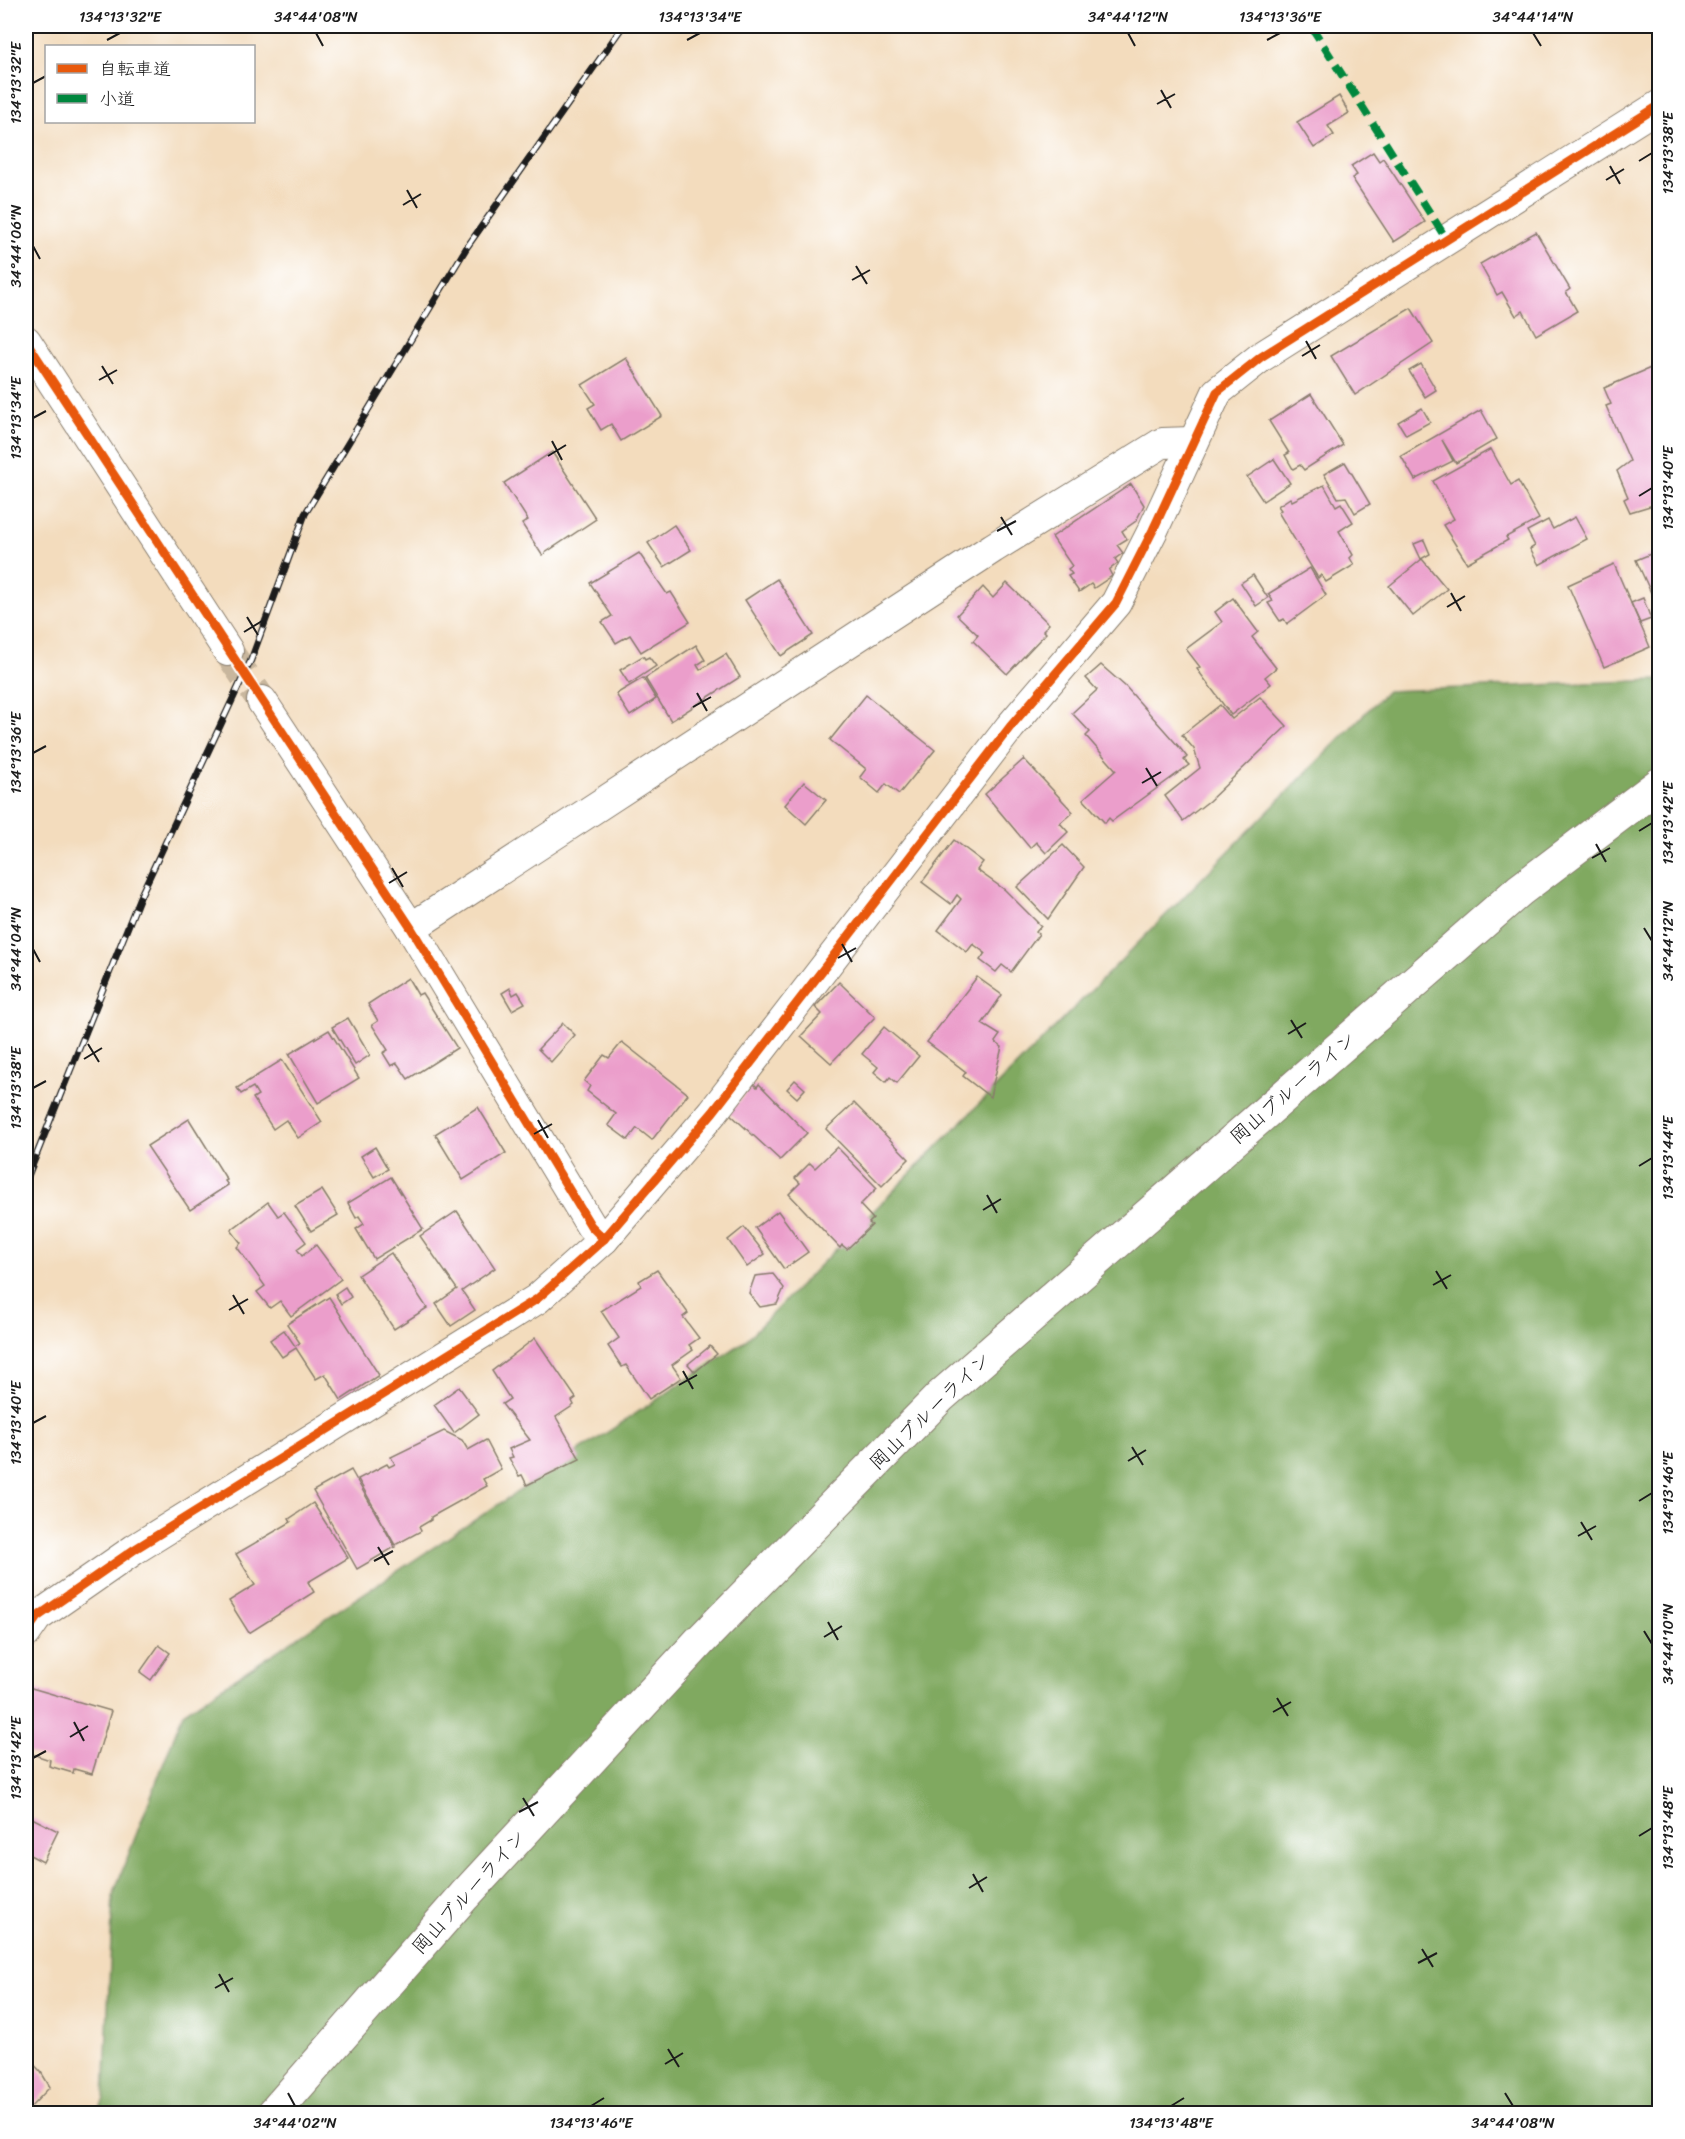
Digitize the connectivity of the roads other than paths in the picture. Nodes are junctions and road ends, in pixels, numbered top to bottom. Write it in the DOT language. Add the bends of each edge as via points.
graph roads {
  1 [pos="1659,105"];
  2 [pos="26,341"];
  3 [pos="1192,442"];
  4 [pos="228,651"];
  5 [pos="262,701"];
  6 [pos="1659,784"];
  7 [pos="411,928"];
  8 [pos="604,1239"];
  9 [pos="26,1634"];
  10 [pos="273,2114"];
  1 -- 3 [label="street" via="1261,357 1217,392"];
  2 -- 4 [label="street"];
  3 -- 7 [label="street" via="1162,443 993,548"];
  3 -- 8 [label="street" via="1154,530 1116,603 1010,727 713,1112"];
  5 -- 7 [label="street"];
  6 -- 10 [label="main road, 岡山ブルーライン" via="1520,890 941,1396 684,1658 464,1896"];
  7 -- 8 [label="street" via="591,1226"];
  8 -- 9 [label="street" via="537,1299 135,1549 37,1617"];
}
